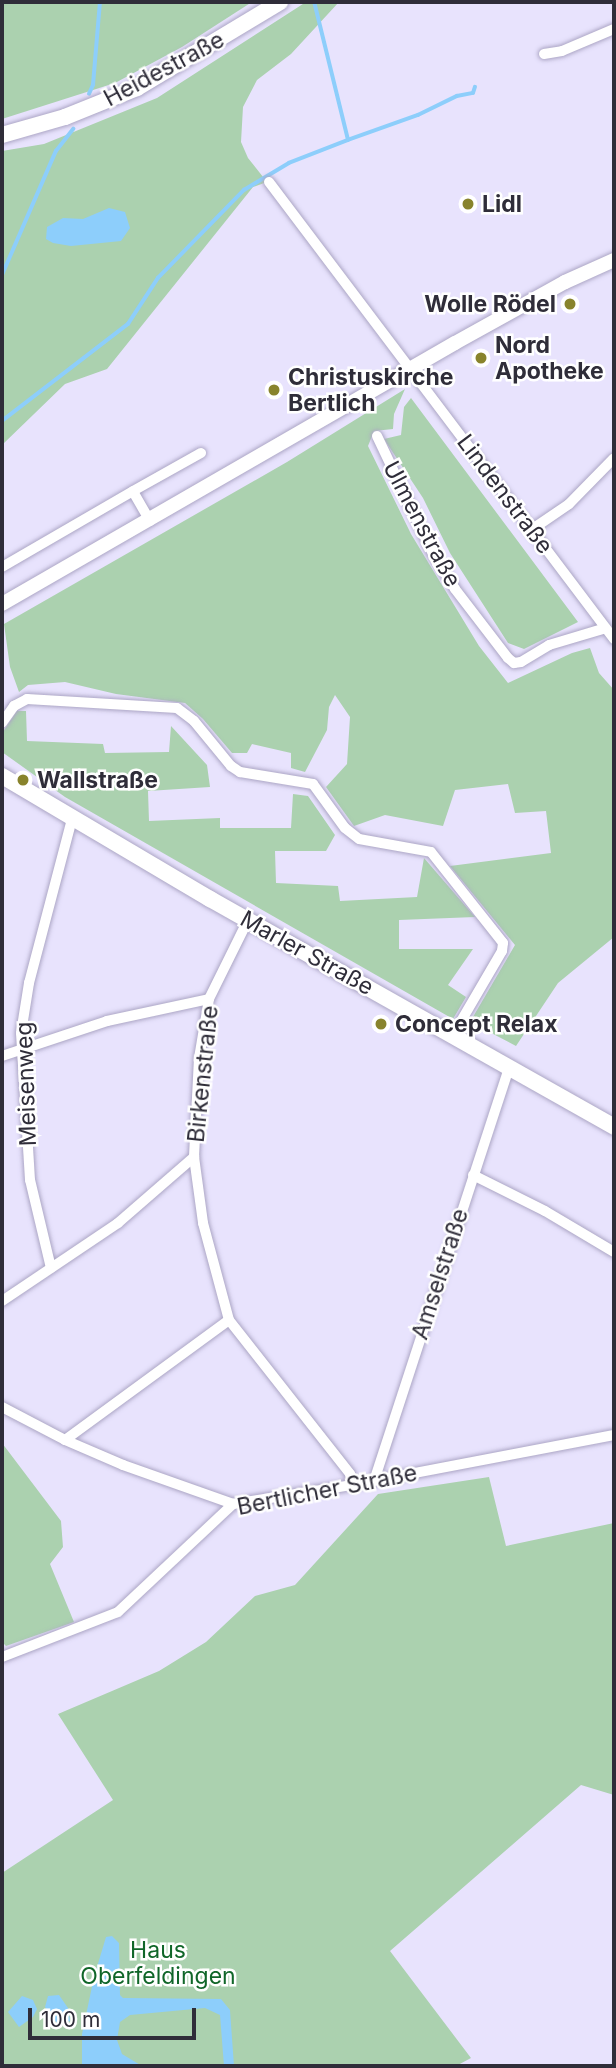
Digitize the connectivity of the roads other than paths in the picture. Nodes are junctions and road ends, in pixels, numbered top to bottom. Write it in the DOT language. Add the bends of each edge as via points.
graph roads {
  1 [pos="280,2"];
  2 [pos="614,29"];
  3 [pos="544,54"];
  4 [pos="2,135"];
  5 [pos="269,182"];
  6 [pos="614,260"];
  7 [pos="412,368"];
  8 [pos="377,436"];
  9 [pos="201,453"];
  10 [pos="614,458"];
  11 [pos="133,491"];
  12 [pos="150,521"];
  13 [pos="531,530"];
  14 [pos="2,567"];
  15 [pos="2,604"];
  16 [pos="606,628"];
  17 [pos="614,639"];
  18 [pos="2,723"];
  19 [pos="2,775"];
  20 [pos="72,819"];
  21 [pos="248,920"];
  22 [pos="209,999"];
  23 [pos="453,1035"];
  24 [pos="22,1050"];
  25 [pos="2,1056"];
  26 [pos="509,1068"];
  27 [pos="614,1127"];
  28 [pos="194,1157"];
  29 [pos="472,1175"];
  30 [pos="614,1252"];
  31 [pos="51,1268"];
  32 [pos="2,1301"];
  33 [pos="229,1320"];
  34 [pos="2,1407"];
  35 [pos="614,1435"];
  36 [pos="65,1440"];
  37 [pos="374,1481"];
  38 [pos="352,1485"];
  39 [pos="233,1504"];
  40 [pos="2,1657"];
  1 -- 4 [label="main road, Heidestraße" via="128,92"];
  2 -- 3 [label="street"];
  5 -- 7 [label="street, Lindenstraße"];
  6 -- 7 [label="street" via="565,282"];
  7 -- 12 [label="street"];
  7 -- 13 [label="street, Lindenstraße"];
  8 -- 16 [label="street, Ulmenstraße" via="433,554 508,658 521,662 549,645"];
  9 -- 11 [label="street"];
  10 -- 13 [label="street" via="569,504"];
  11 -- 12 [label="street"];
  11 -- 14 [label="street"];
  12 -- 15 [label="street"];
  13 -- 16 [label="street, Lindenstraße"];
  16 -- 17 [label="street, Lindenstraße"];
  18 -- 23 [label="street" via="14,706 27,699 177,708 240,772 313,784 345,828 359,839 431,852 503,943"];
  19 -- 20 [label="main road, Marler Straße"];
  20 -- 21 [label="main road, Marler Straße"];
  20 -- 24 [label="street, Meisenweg" via="29,983"];
  21 -- 22 [label="street, Birkenstraße"];
  21 -- 23 [label="main road, Marler Straße"];
  22 -- 24 [label="street" via="107,1021"];
  22 -- 28 [label="street, Birkenstraße"];
  23 -- 26 [label="main road, Marler Straße"];
  24 -- 25 [label="street"];
  24 -- 31 [label="street, Meisenweg" via="30,1181"];
  26 -- 27 [label="main road, Marler Straße"];
  26 -- 29 [label="street, Amselstraße"];
  28 -- 31 [label="street" via="118,1223"];
  28 -- 33 [label="street, Birkenstraße" via="202,1223"];
  29 -- 30 [label="street"];
  29 -- 37 [label="street, Amselstraße"];
  31 -- 32 [label="street"];
  33 -- 36 [label="street"];
  33 -- 38 [label="street, Birkenstraße" via="309,1418 350,1474"];
  34 -- 36 [label="street"];
  35 -- 37 [label="street, Bertlicher Straße"];
  36 -- 39 [label="street"];
  37 -- 38 [label="street, Bertlicher Straße"];
  38 -- 39 [label="street, Bertlicher Straße"];
  39 -- 40 [label="street, Bertlicher Straße" via="118,1612"];
}
